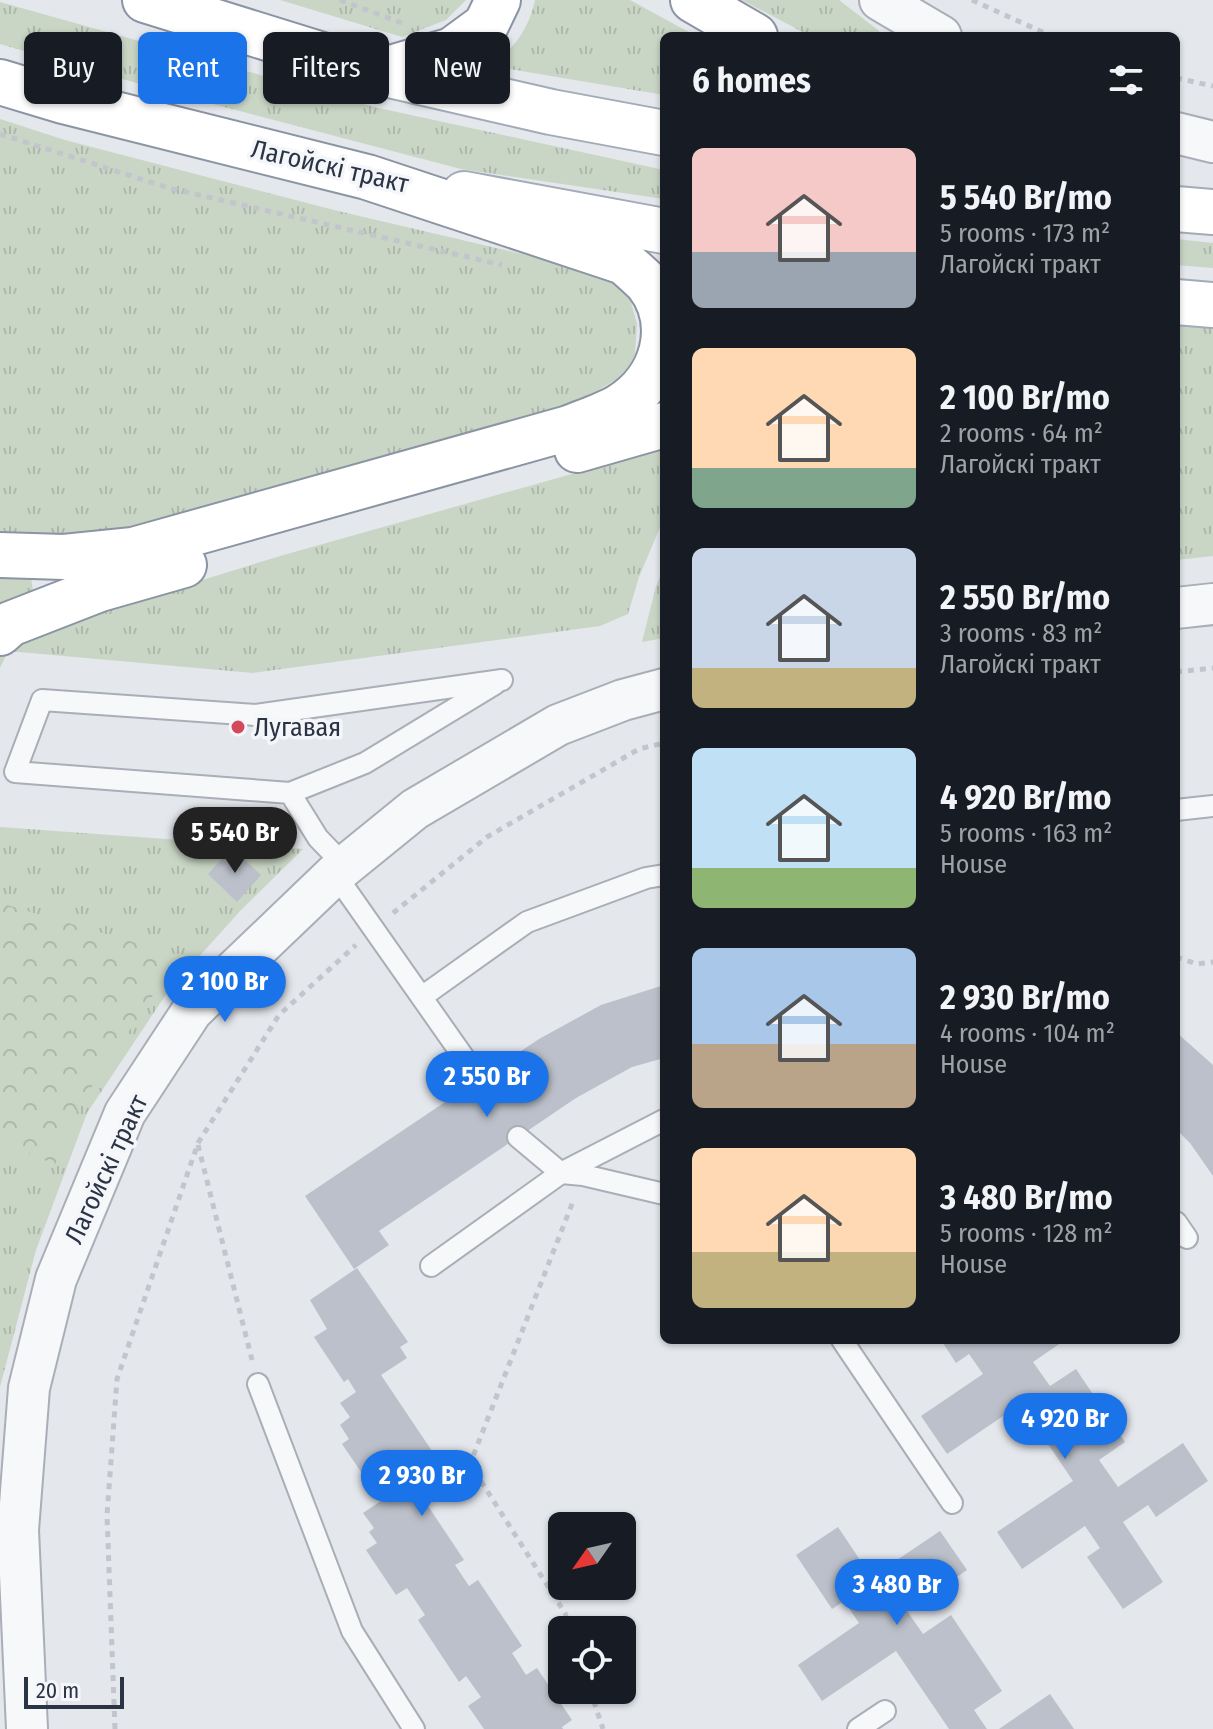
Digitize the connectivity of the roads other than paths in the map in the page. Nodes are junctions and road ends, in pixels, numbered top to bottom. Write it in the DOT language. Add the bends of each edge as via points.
graph roads {
  1 [pos="145,0"];
  2 [pos="498,0"];
  3 [pos="693,0"];
  4 [pos="880,0"];
  5 [pos="748,32"];
  6 [pos="934,32"];
  7 [pos="263,37"];
  8 [pos="389,68"];
  9 [pos="389,75"];
  10 [pos="0,82"];
  11 [pos="660,132"];
  12 [pos="1180,134"];
  13 [pos="1213,142"];
  14 [pos="367,177"];
  15 [pos="1180,209"];
  16 [pos="1213,212"];
  17 [pos="660,230"];
  18 [pos="1180,302"];
  19 [pos="1213,305"];
  20 [pos="660,310"];
  21 [pos="660,359"];
  22 [pos="660,426"];
  23 [pos="0,555"];
  24 [pos="1213,604"];
  25 [pos="1180,608"];
  26 [pos="0,633"];
  27 [pos="660,690"];
  28 [pos="290,793"];
  29 [pos="1213,806"];
  30 [pos="1180,810"];
  31 [pos="340,870"];
  32 [pos="660,876"];
  33 [pos="423,996"];
  34 [pos="479,1079"];
  35 [pos="660,1122"];
  36 [pos="518,1137"];
  37 [pos="561,1173"];
  38 [pos="660,1193"];
  39 [pos="431,1266"];
  40 [pos="845,1344"];
  41 [pos="259,1386"];
  42 [pos="952,1503"];
  43 [pos="885,1711"];
  44 [pos="27,1729"];
  45 [pos="414,1729"];
  46 [pos="858,1729"];
  1 -- 7 [label="main road"];
  2 -- 8 [label="main road" via="486,25 452,50"];
  3 -- 5 [label="main road"];
  4 -- 6 [label="street"];
  9 -- 11 [label="main road"];
  10 -- 14 [label="main road, Лагойскі тракт"];
  12 -- 13 [label="street"];
  14 -- 17 [label="main road, Лагойскі тракт"];
  14 -- 20 [label="main road" via="624,262 648,284"];
  15 -- 16 [label="main road"];
  18 -- 19 [label="main road"];
  21 -- 23 [label="main road" via="649,382 621,406 569,428 133,550 64,557"];
  22 -- 26 [label="main road" via="100,589 10,624"];
  24 -- 25 [label="street"];
  27 -- 31 [label="street, Лагойскі тракт" via="545,732 415,809"];
  28 -- 28 [label="lane" via="152,782 15,772 42,700 256,715 502,680 365,763"];
  28 -- 31 [label="lane"];
  29 -- 30 [label="lane"];
  31 -- 33 [label="lane" via="374,929"];
  31 -- 44 [label="street, Лагойскі тракт" via="192,1011 125,1113 56,1279 29,1388 18,1530"];
  32 -- 33 [label="lane" via="527,922"];
  33 -- 34 [label="lane"];
  35 -- 37 [label="lane"];
  36 -- 37 [label="lane"];
  37 -- 38 [label="lane"];
  37 -- 39 [label="lane"];
  40 -- 42 [label="lane"];
  41 -- 45 [label="lane" via="352,1631"];
  43 -- 46 [label="lane"];
}
